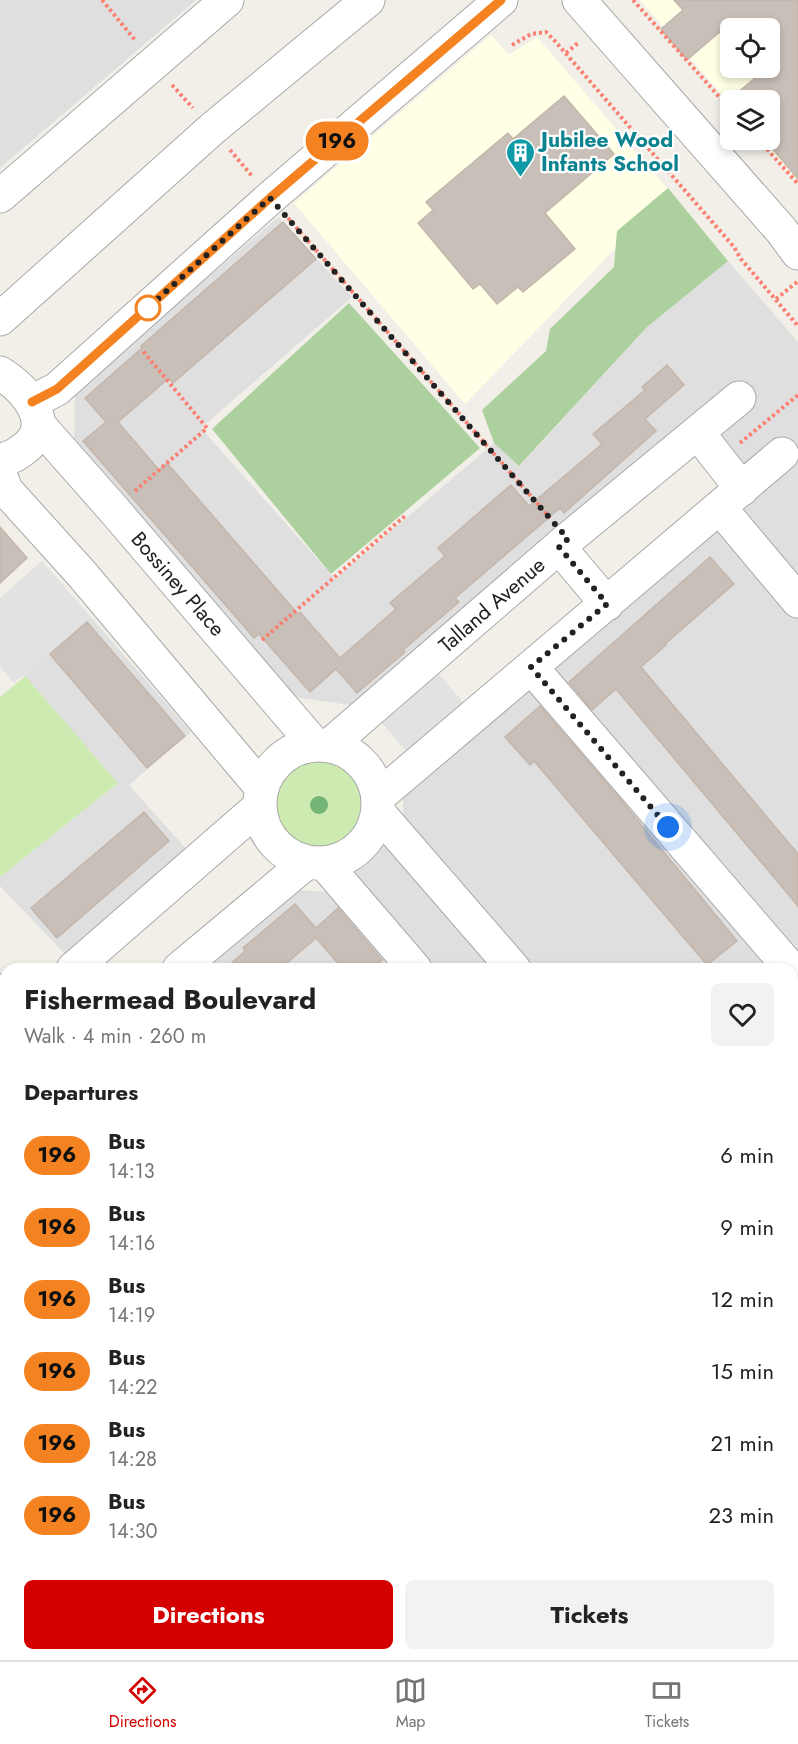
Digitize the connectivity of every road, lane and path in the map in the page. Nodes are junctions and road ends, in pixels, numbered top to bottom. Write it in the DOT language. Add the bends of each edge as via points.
graph roads {
  1 [pos="102,0"];
  2 [pos="227,0"];
  3 [pos="368,0"];
  4 [pos="501,0"];
  5 [pos="579,0"];
  6 [pos="633,0"];
  7 [pos="512,45"];
  8 [pos="153,63"];
  9 [pos="720,98"];
  10 [pos="212,129"];
  11 [pos="768,150"];
  12 [pos="798,184"];
  13 [pos="0,196"];
  14 [pos="270,198"];
  15 [pos="798,253"];
  16 [pos="798,281"];
  17 [pos="776,299"];
  18 [pos="0,319"];
  19 [pos="798,326"];
  20 [pos="125,328"];
  21 [pos="0,372"];
  22 [pos="798,395"];
  23 [pos="739,398"];
  24 [pos="35,414"];
  25 [pos="698,434"];
  26 [pos="782,454"];
  27 [pos="0,460"];
  28 [pos="719,460"];
  29 [pos="0,474"];
  30 [pos="731,498"];
  31 [pos="114,510"];
  32 [pos="405,516"];
  33 [pos="563,543"];
  34 [pos="798,601"];
  35 [pos="607,604"];
  36 [pos="242,658"];
  37 [pos="531,667"];
  38 [pos="322,745"];
  39 [pos="260,797"];
  40 [pos="378,804"];
  41 [pos="315,863"];
  42 [pos="79,963"];
  43 [pos="186,963"];
  44 [pos="409,963"];
  45 [pos="509,963"];
  46 [pos="785,963"];
  1 -- 8 [label="path"];
  2 -- 8 [label="street"];
  3 -- 10 [label="street"];
  4 -- 14 [label="street"];
  5 -- 15 [label="street"];
  6 -- 9 [label="path"];
  7 -- 17 [label="path" via="531,34 546,33 555,40"];
  8 -- 10 [label="path"];
  8 -- 13 [label="street"];
  10 -- 14 [label="path"];
  10 -- 18 [label="street"];
  11 -- 12 [label="path"];
  14 -- 20 [label="street"];
  14 -- 33 [label="path"];
  16 -- 17 [label="path"];
  17 -- 19 [label="path"];
  20 -- 24 [label="street"];
  20 -- 31 [label="path" via="207,428"];
  21 -- 24 [label="street, Bossiney Place" via="15,382"];
  22 -- 28 [label="path"];
  23 -- 25 [label="street, Talland Avenue"];
  24 -- 27 [label="street" via="31,443 12,458"];
  24 -- 31 [label="street, Bossiney Place"];
  25 -- 28 [label="street"];
  25 -- 33 [label="street, Talland Avenue"];
  26 -- 30 [label="street"];
  28 -- 30 [label="street"];
  29 -- 39 [label="street" via="6,490 81,573"];
  30 -- 34 [label="street"];
  30 -- 35 [label="street"];
  31 -- 36 [label="street, Bossiney Place"];
  32 -- 36 [label="path"];
  33 -- 35 [label="street"];
  33 -- 38 [label="street, Talland Avenue"];
  35 -- 37 [label="street"];
  36 -- 38 [label="street, Bossiney Place"];
  37 -- 40 [label="street"];
  37 -- 46 [label="street"];
  38 -- 39 [label="street" via="297,749 281,758 269,771"];
  38 -- 40 [label="street" via="347,751 362,763 373,778"];
  39 -- 41 [label="street" via="263,826 273,843 288,855"];
  39 -- 42 [label="street"];
  40 -- 41 [label="street" via="372,831 360,847 344,858"];
  40 -- 45 [label="street"];
  41 -- 43 [label="street"];
  41 -- 44 [label="street"];
}
